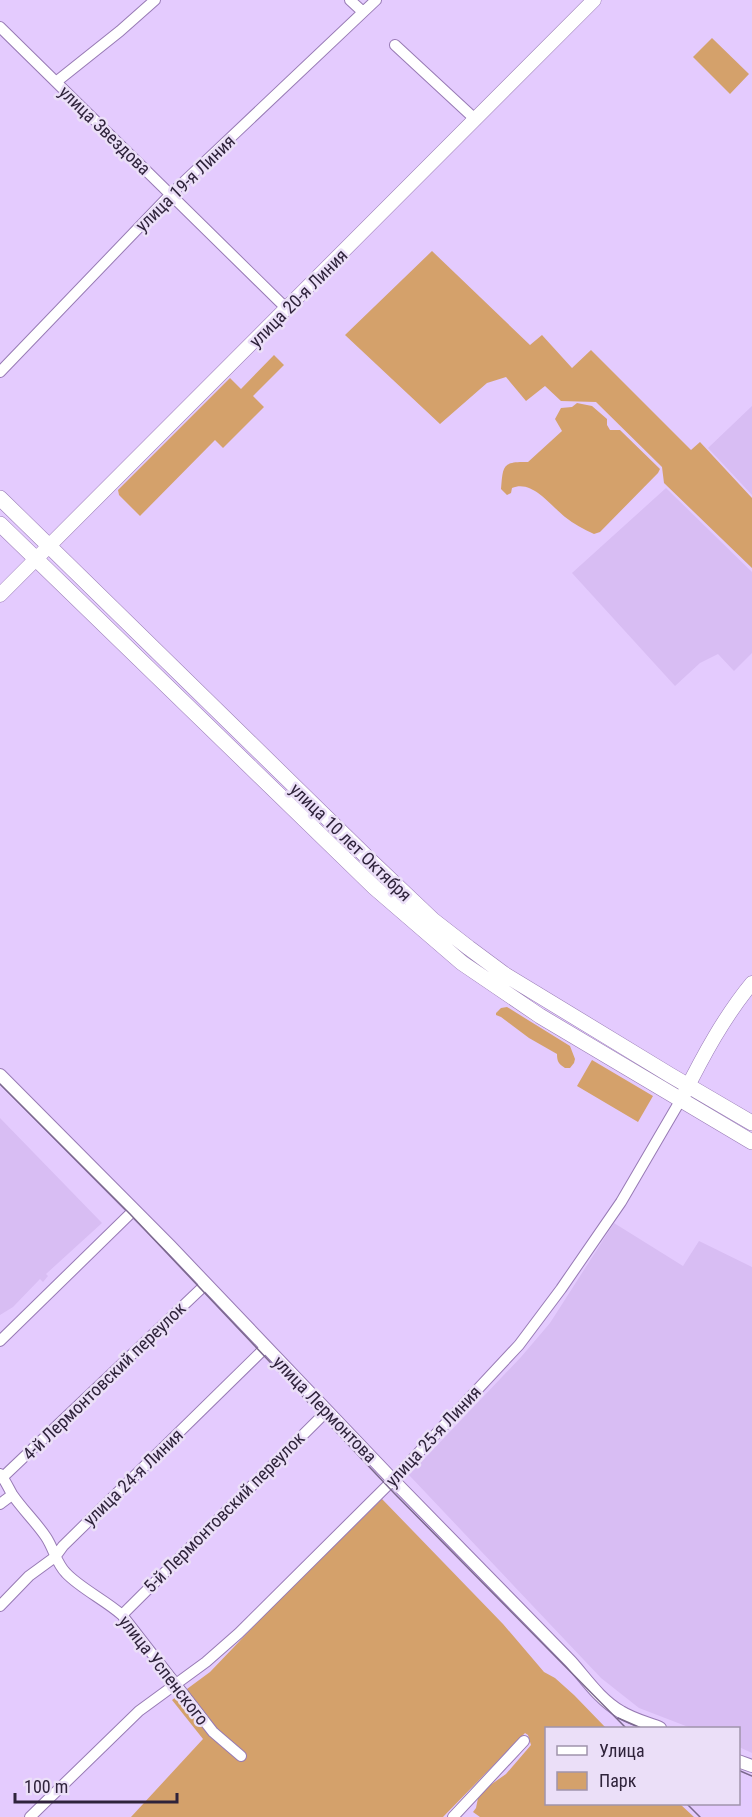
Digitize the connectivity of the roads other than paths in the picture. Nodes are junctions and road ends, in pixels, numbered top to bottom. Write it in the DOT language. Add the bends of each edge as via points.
graph roads {
  1 [pos="154,0"];
  2 [pos="350,0"];
  3 [pos="376,0"];
  4 [pos="594,0"];
  5 [pos="363,12"];
  6 [pos="0,27"];
  7 [pos="394,45"];
  8 [pos="56,82"];
  9 [pos="476,120"];
  10 [pos="171,194"];
  11 [pos="287,309"];
  12 [pos="0,372"];
  13 [pos="0,498"];
  14 [pos="0,524"];
  15 [pos="49,547"];
  16 [pos="36,560"];
  17 [pos="0,596"];
  18 [pos="752,982"];
  19 [pos="0,1075"];
  20 [pos="688,1086"];
  21 [pos="680,1101"];
  22 [pos="752,1123"];
  23 [pos="752,1142"];
  24 [pos="134,1210"];
  25 [pos="206,1284"];
  26 [pos="0,1341"];
  27 [pos="266,1347"];
  28 [pos="327,1411"];
  29 [pos="1,1476"];
  30 [pos="393,1480"];
  31 [pos="12,1495"];
  32 [pos="0,1504"];
  33 [pos="55,1557"];
  34 [pos="0,1606"];
  35 [pos="122,1614"];
  36 [pos="176,1683"];
  37 [pos="657,1727"];
  38 [pos="524,1741"];
  39 [pos="241,1756"];
  40 [pos="30,1817"];
  41 [pos="453,1817"];
  1 -- 8 [label="street"];
  2 -- 5 [label="street"];
  3 -- 5 [label="street, улица 19-я Линия"];
  4 -- 9 [label="main road, улица 20-я Линия"];
  5 -- 10 [label="street, улица 19-я Линия"];
  6 -- 8 [label="street, улица Звездова"];
  7 -- 9 [label="street"];
  8 -- 10 [label="street, улица Звездова"];
  9 -- 11 [label="main road, улица 20-я Линия"];
  10 -- 11 [label="street, улица Звездова"];
  10 -- 12 [label="street, улица 19-я Линия"];
  11 -- 15 [label="main road, улица 20-я Линия"];
  13 -- 15 [label="main road, улица 10 лет Октября"];
  14 -- 16 [label="main road, улица 10 лет Октября"];
  15 -- 16 [label="main road, улица 20-я Линия"];
  15 -- 20 [label="main road, улица 10 лет Октября" via="434,920 504,974"];
  16 -- 17 [label="main road, улица 20-я Линия"];
  16 -- 21 [label="main road, улица 10 лет Октября" via="384,897 425,932 462,963 540,1016"];
  18 -- 20 [label="main road, улица 25-я Линия" via="723,1022"];
  19 -- 24 [label="street, улица Лермонтова"];
  20 -- 21 [label="main road, улица 25-я Линия"];
  20 -- 22 [label="main road, улица 10 лет Октября"];
  21 -- 23 [label="main road, улица 10 лет Октября"];
  21 -- 30 [label="street, улица 25-я Линия" via="621,1202 532,1328"];
  24 -- 25 [label="street, улица Лермонтова"];
  24 -- 26 [label="street"];
  25 -- 27 [label="street, улица Лермонтова"];
  25 -- 29 [label="street, 4-й Лермонтовский переулок"];
  27 -- 28 [label="street, улица Лермонтова"];
  27 -- 33 [label="street, улица 24-я Линия"];
  28 -- 30 [label="street, улица Лермонтова"];
  28 -- 35 [label="street, 5-й Лермонтовский переулок"];
  29 -- 31 [label="street, улица Успенского"];
  30 -- 36 [label="street, улица 25-я Линия" via="239,1633"];
  30 -- 37 [label="street, улица Лермонтова" via="610,1705"];
  31 -- 32 [label="street"];
  31 -- 33 [label="street, улица Успенского" via="46,1538"];
  33 -- 34 [label="street, улица 24-я Линия" via="39,1567"];
  33 -- 35 [label="street, улица Успенского" via="71,1578"];
  35 -- 36 [label="street, улица Успенского"];
  36 -- 39 [label="street, улица Успенского" via="213,1732"];
  36 -- 40 [label="street, улица 25-я Линия" via="139,1711"];
  38 -- 41 [label="street"];
}
